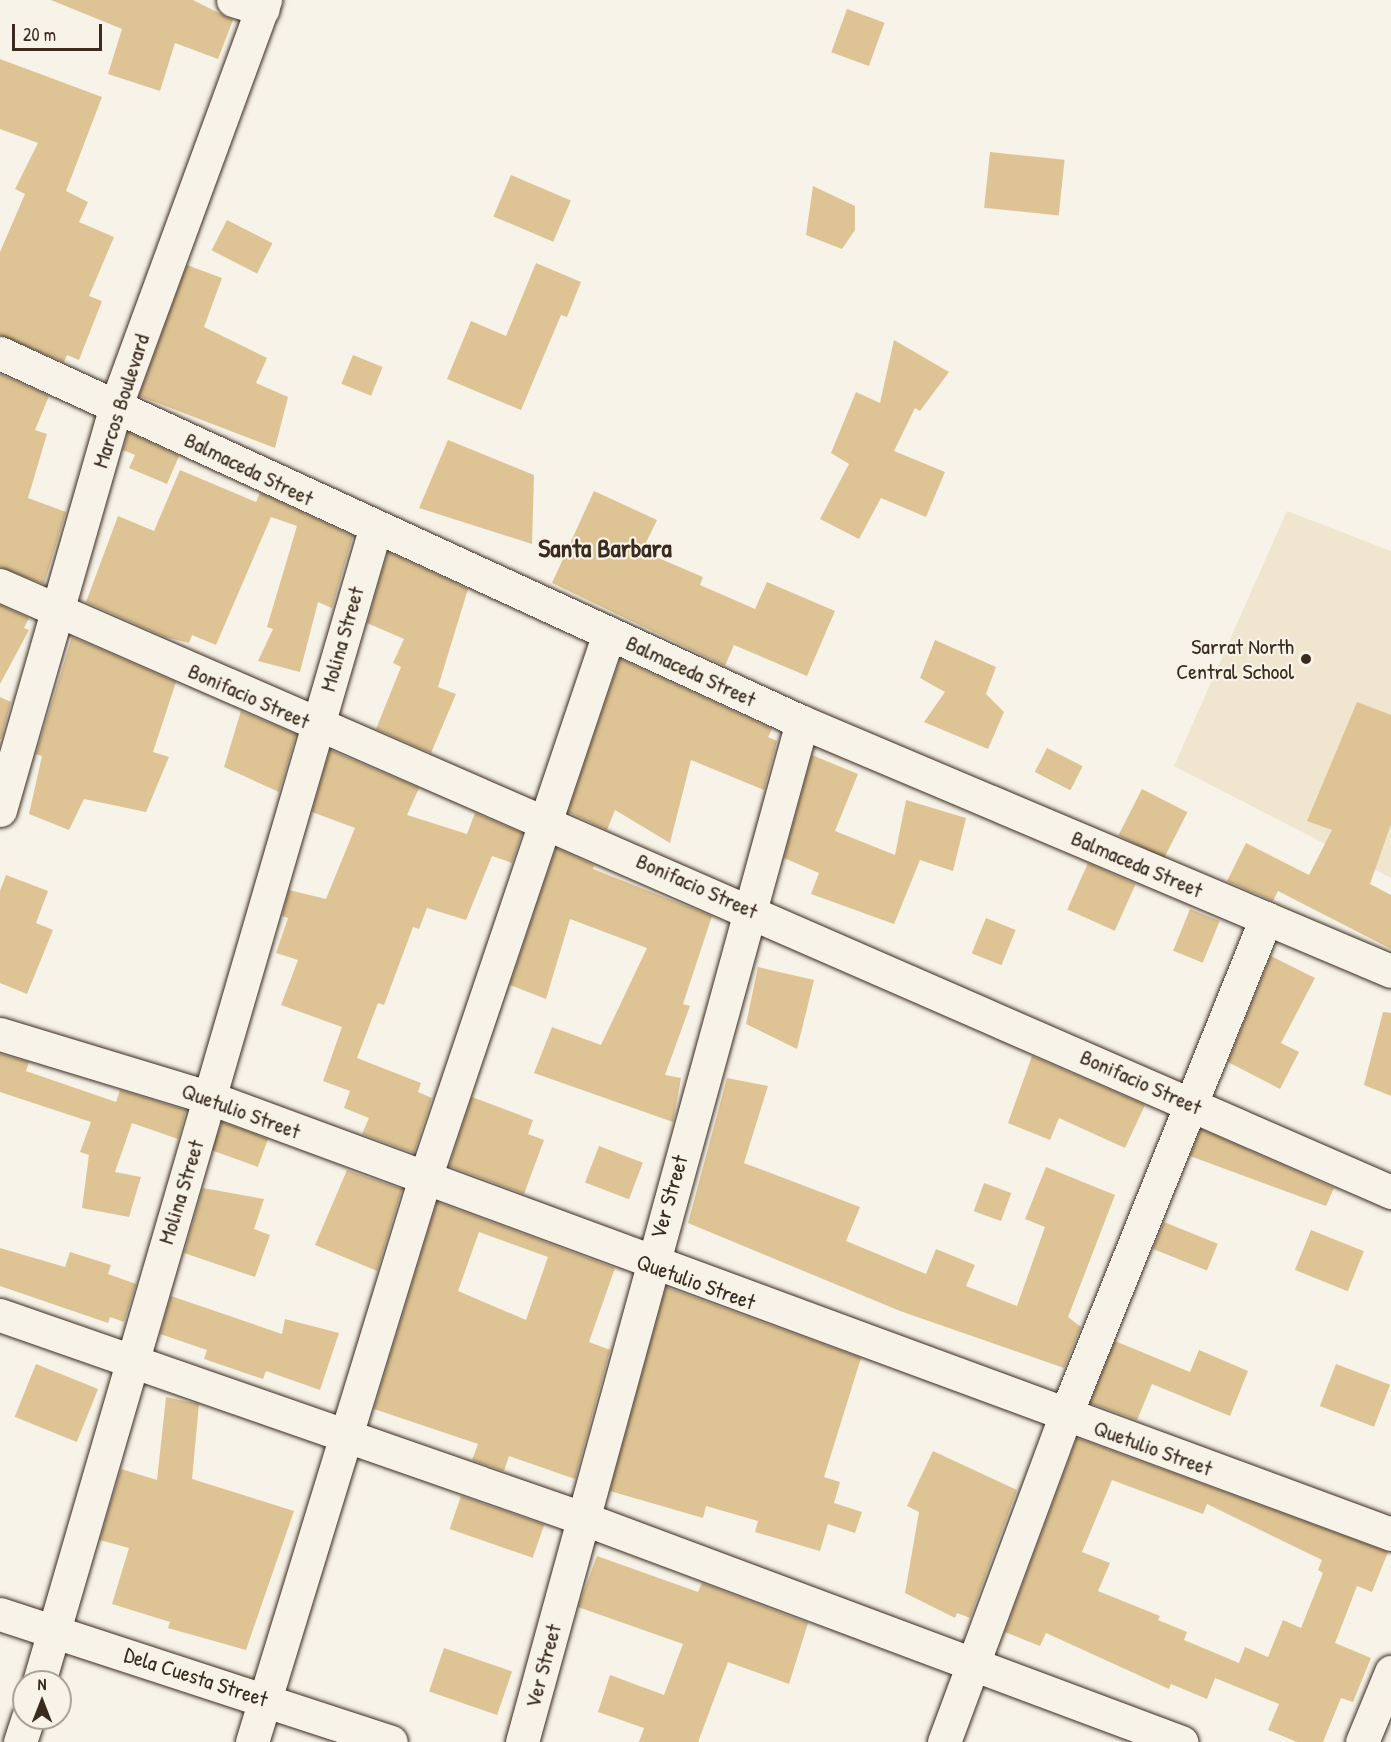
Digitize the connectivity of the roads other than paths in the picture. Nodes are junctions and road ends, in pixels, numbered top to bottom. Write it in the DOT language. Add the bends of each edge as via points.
graph roads {
  1 [pos="254,3"];
  2 [pos="0,353"];
  3 [pos="116,405"];
  4 [pos="375,529"];
  5 [pos="0,585"];
  6 [pos="59,610"];
  7 [pos="609,633"];
  8 [pos="802,722"];
  9 [pos="317,726"];
  10 [pos="0,810"];
  11 [pos="545,819"];
  12 [pos="750,909"];
  13 [pos="1266,918"];
  14 [pos="1391,971"];
  15 [pos="0,1034"];
  16 [pos="210,1098"];
  17 [pos="1189,1103"];
  18 [pos="425,1178"];
  19 [pos="1391,1192"];
  20 [pos="650,1265"];
  21 [pos="0,1315"];
  22 [pos="130,1357"];
  23 [pos="1065,1416"];
  24 [pos="345,1434"];
  25 [pos="582,1518"];
  26 [pos="1391,1534"];
  27 [pos="0,1614"];
  28 [pos="55,1632"];
  29 [pos="976,1661"];
  30 [pos="43,1670"];
  31 [pos="1391,1672"];
  32 [pos="265,1698"];
  33 [pos="252,1742"];
  34 [pos="391,1742"];
  35 [pos="522,1742"];
  36 [pos="944,1742"];
  37 [pos="1181,1742"];
  38 [pos="1362,1742"];
  1 -- 3 [label="street, Marcos Boulevard"];
  2 -- 3 [label="street, Balmaceda Street"];
  3 -- 4 [label="street, Balmaceda Street"];
  3 -- 6 [label="street, Marcos Boulevard"];
  4 -- 7 [label="street, Balmaceda Street"];
  4 -- 9 [label="street, Molina Street"];
  5 -- 6 [label="street, Bonifacio Street"];
  6 -- 9 [label="street, Bonifacio Street"];
  6 -- 10 [label="street, Marcos Boulevard"];
  7 -- 8 [label="street, Balmaceda Street"];
  7 -- 11 [label="street"];
  8 -- 12 [label="street, Ver Street"];
  8 -- 13 [label="street, Balmaceda Street"];
  9 -- 11 [label="street, Bonifacio Street"];
  9 -- 16 [label="street, Molina Street"];
  11 -- 12 [label="street, Bonifacio Street"];
  11 -- 18 [label="street"];
  12 -- 17 [label="street, Bonifacio Street"];
  12 -- 20 [label="street, Ver Street"];
  13 -- 14 [label="street, Balmaceda Street"];
  13 -- 17 [label="street"];
  15 -- 16 [label="street, Quetulio Street"];
  16 -- 18 [label="street, Quetulio Street"];
  16 -- 22 [label="street, Molina Street"];
  17 -- 19 [label="street, Bonifacio Street"];
  17 -- 23 [label="street"];
  18 -- 20 [label="street, Quetulio Street"];
  18 -- 24 [label="street"];
  20 -- 23 [label="street, Quetulio Street"];
  20 -- 25 [label="street, Ver Street"];
  21 -- 22 [label="street"];
  22 -- 24 [label="street"];
  22 -- 28 [label="street, Molina Street"];
  23 -- 26 [label="street, Quetulio Street"];
  23 -- 29 [label="street"];
  24 -- 25 [label="street"];
  24 -- 32 [label="street"];
  25 -- 29 [label="street"];
  25 -- 35 [label="street, Ver Street"];
  27 -- 28 [label="street, Dela Cuesta Street"];
  28 -- 30 [label="street, Molina Street"];
  28 -- 32 [label="street, Dela Cuesta Street"];
  29 -- 36 [label="street"];
  29 -- 37 [label="street"];
  31 -- 38 [label="street"];
  32 -- 33 [label="street"];
  32 -- 34 [label="street, Dela Cuesta Street"];
}
